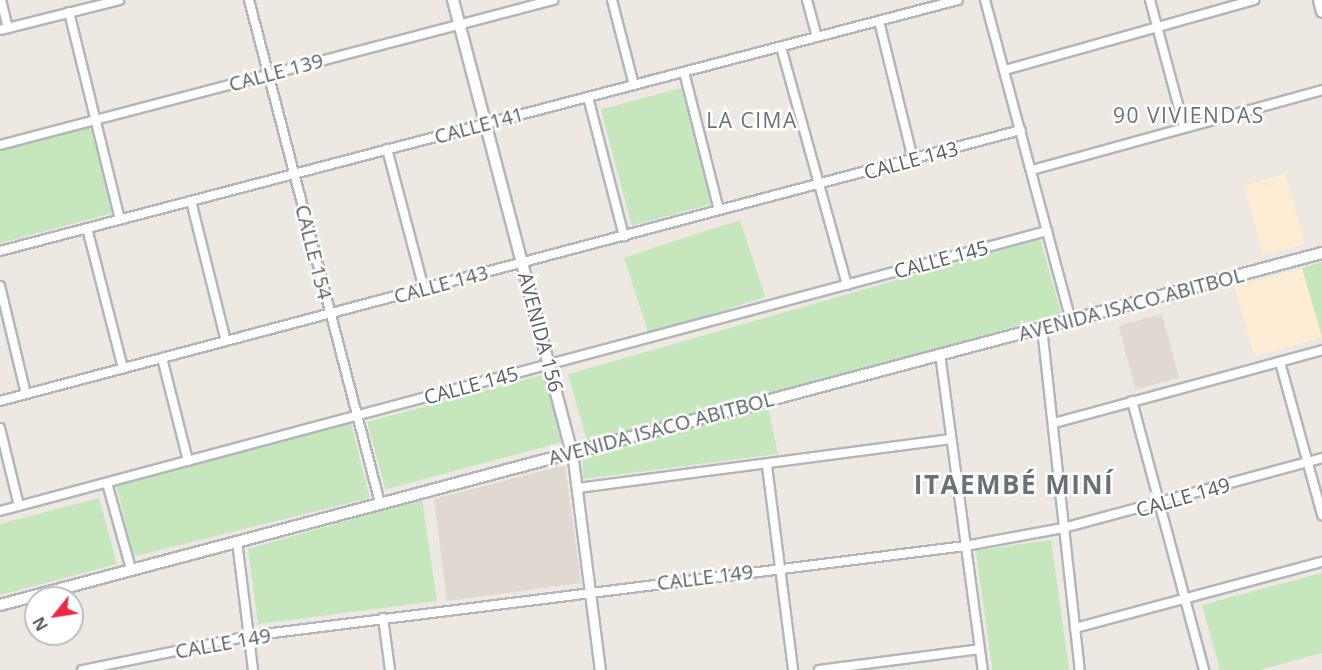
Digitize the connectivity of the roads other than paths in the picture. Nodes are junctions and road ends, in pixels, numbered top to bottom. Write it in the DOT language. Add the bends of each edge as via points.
graph roads {
  1 [pos="1,0"];
  2 [pos="119,0"];
  3 [pos="249,0"];
  4 [pos="453,0"];
  5 [pos="553,0"];
  6 [pos="612,0"];
  7 [pos="807,0"];
  8 [pos="958,0"];
  9 [pos="985,0"];
  10 [pos="1150,0"];
  11 [pos="1254,0"];
  12 [pos="1319,0"];
  13 [pos="93,3"];
  14 [pos="69,12"];
  15 [pos="1322,12"];
  16 [pos="879,21"];
  17 [pos="459,25"];
  18 [pos="1157,26"];
  19 [pos="4,29"];
  20 [pos="817,37"];
  21 [pos="780,46"];
  22 [pos="1005,70"];
  23 [pos="684,72"];
  24 [pos="268,75"];
  25 [pos="634,85"];
  26 [pos="1322,90"];
  27 [pos="588,97"];
  28 [pos="96,120"];
  29 [pos="485,124"];
  30 [pos="1184,127"];
  31 [pos="1021,130"];
  32 [pos="0,145"];
  33 [pos="387,149"];
  34 [pos="914,159"];
  35 [pos="1032,170"];
  36 [pos="294,174"];
  37 [pos="818,184"];
  38 [pos="191,201"];
  39 [pos="719,210"];
  40 [pos="120,219"];
  41 [pos="87,228"];
  42 [pos="1047,231"];
  43 [pos="624,236"];
  44 [pos="0,251"];
  45 [pos="1322,253"];
  46 [pos="522,262"];
  47 [pos="847,285"];
  48 [pos="0,286"];
  49 [pos="424,289"];
  50 [pos="329,314"];
  51 [pos="1071,320"];
  52 [pos="1042,328"];
  53 [pos="226,341"];
  54 [pos="1322,350"];
  55 [pos="940,354"];
  56 [pos="162,358"];
  57 [pos="1280,362"];
  58 [pos="549,364"];
  59 [pos="123,368"];
  60 [pos="26,394"];
  61 [pos="0,401"];
  62 [pos="1132,401"];
  63 [pos="358,416"];
  64 [pos="1054,423"];
  65 [pos="0,428"];
  66 [pos="951,439"];
  67 [pos="572,452"];
  68 [pos="1322,458"];
  69 [pos="188,461"];
  70 [pos="1307,461"];
  71 [pos="767,466"];
  72 [pos="107,483"];
  73 [pos="578,488"];
  74 [pos="380,503"];
  75 [pos="1159,504"];
  76 [pos="19,506"];
  77 [pos="0,511"];
  78 [pos="1322,515"];
  79 [pos="1063,528"];
  80 [pos="237,541"];
  81 [pos="965,546"];
  82 [pos="1322,562"];
  83 [pos="781,568"];
  84 [pos="131,569"];
  85 [pos="591,591"];
  86 [pos="1185,600"];
  87 [pos="0,605"];
  88 [pos="383,618"];
  89 [pos="1075,628"];
  90 [pos="249,636"];
  91 [pos="980,649"];
  92 [pos="82,670"];
  93 [pos="253,670"];
  94 [pos="390,670"];
  95 [pos="600,670"];
  96 [pos="793,670"];
  97 [pos="819,670"];
  98 [pos="983,670"];
  99 [pos="1080,670"];
  100 [pos="1204,670"];
  1 -- 19 [label="street"];
  2 -- 13 [label="street"];
  3 -- 24 [label="street, CALLE 154"];
  4 -- 17 [label="main road, AVENIDA 156"];
  5 -- 17 [label="street, CALLE 139"];
  6 -- 25 [label="street"];
  7 -- 20 [label="street"];
  8 -- 16 [label="street, CALLE141"];
  9 -- 22 [label="street"];
  10 -- 18 [label="street"];
  11 -- 18 [label="street"];
  12 -- 15 [label="main road"];
  13 -- 14 [label="street"];
  14 -- 19 [label="street"];
  14 -- 28 [label="street"];
  16 -- 20 [label="street, CALLE141"];
  16 -- 34 [label="street"];
  17 -- 24 [label="street, CALLE 139"];
  17 -- 29 [label="main road, AVENIDA 156"];
  18 -- 22 [label="street"];
  18 -- 30 [label="street"];
  20 -- 21 [label="street, CALLE141"];
  21 -- 23 [label="street, CALLE141"];
  21 -- 37 [label="street"];
  22 -- 31 [label="street"];
  23 -- 25 [label="street, CALLE141"];
  23 -- 39 [label="street"];
  24 -- 28 [label="street, CALLE 139"];
  24 -- 36 [label="street, CALLE 154"];
  25 -- 27 [label="street, CALLE141"];
  26 -- 30 [label="street"];
  27 -- 29 [label="street, CALLE141"];
  27 -- 43 [label="street"];
  28 -- 32 [label="street, CALLE 139"];
  28 -- 40 [label="street"];
  29 -- 33 [label="street, CALLE141"];
  29 -- 46 [label="main road, AVENIDA 156"];
  30 -- 35 [label="street"];
  31 -- 34 [label="street, CALLE 143"];
  31 -- 35 [label="street"];
  33 -- 36 [label="street, CALLE141"];
  33 -- 49 [label="street"];
  34 -- 37 [label="street, CALLE 143"];
  35 -- 42 [label="street"];
  36 -- 38 [label="street, CALLE141"];
  36 -- 50 [label="street, CALLE 154"];
  37 -- 39 [label="street, CALLE 143"];
  37 -- 47 [label="street"];
  38 -- 40 [label="street, CALLE141"];
  38 -- 53 [label="street"];
  39 -- 43 [label="street, CALLE 143"];
  40 -- 41 [label="street, CALLE141"];
  41 -- 44 [label="street, CALLE141"];
  41 -- 59 [label="street"];
  42 -- 47 [label="street, CALLE 145"];
  42 -- 51 [label="street"];
  43 -- 46 [label="street, CALLE 143"];
  45 -- 51 [label="main road, AVENIDA ISACO ABITBOL"];
  46 -- 49 [label="street, CALLE 143"];
  46 -- 58 [label="main road, AVENIDA 156"];
  47 -- 58 [label="street, CALLE 145"];
  48 -- 60 [label="street"];
  49 -- 50 [label="street, CALLE 143"];
  50 -- 53 [label="street, CALLE 143"];
  50 -- 63 [label="street, CALLE 154"];
  51 -- 52 [label="main road, AVENIDA ISACO ABITBOL"];
  52 -- 55 [label="main road, AVENIDA ISACO ABITBOL"];
  52 -- 64 [label="street"];
  53 -- 56 [label="street, CALLE 143"];
  54 -- 57 [label="street"];
  55 -- 66 [label="street"];
  55 -- 67 [label="main road, AVENIDA ISACO ABITBOL"];
  56 -- 59 [label="street, CALLE 143"];
  56 -- 69 [label="street"];
  57 -- 62 [label="street"];
  57 -- 70 [label="street"];
  58 -- 63 [label="street, CALLE 145"];
  58 -- 67 [label="main road, AVENIDA 156"];
  59 -- 60 [label="street, CALLE 143"];
  60 -- 61 [label="street, CALLE 143"];
  62 -- 64 [label="street"];
  62 -- 75 [label="street"];
  63 -- 69 [label="street, CALLE 145"];
  63 -- 74 [label="street, CALLE 154"];
  64 -- 79 [label="street"];
  65 -- 76 [label="street"];
  66 -- 71 [label="street"];
  66 -- 81 [label="street"];
  67 -- 73 [label="street, AVENIDA 156"];
  67 -- 74 [label="main road, AVENIDA ISACO ABITBOL"];
  68 -- 70 [label="street, CALLE 149"];
  69 -- 72 [label="street, CALLE 145"];
  70 -- 75 [label="street, CALLE 149"];
  70 -- 78 [label="street"];
  71 -- 73 [label="street"];
  71 -- 83 [label="street"];
  72 -- 76 [label="street, CALLE 145"];
  72 -- 84 [label="street"];
  73 -- 85 [label="street, AVENIDA 156"];
  74 -- 80 [label="main road, AVENIDA ISACO ABITBOL"];
  75 -- 79 [label="street, CALLE 149"];
  75 -- 86 [label="street"];
  76 -- 77 [label="street, CALLE 145"];
  79 -- 81 [label="street, CALLE 149"];
  79 -- 89 [label="street"];
  80 -- 84 [label="main road, AVENIDA ISACO ABITBOL"];
  80 -- 90 [label="street"];
  81 -- 83 [label="street, CALLE 149"];
  81 -- 91 [label="street"];
  82 -- 86 [label="street"];
  83 -- 85 [label="street, CALLE 149"];
  83 -- 96 [label="street"];
  84 -- 87 [label="main road, AVENIDA ISACO ABITBOL"];
  85 -- 88 [label="street, CALLE 149"];
  85 -- 95 [label="street, AVENIDA 156"];
  86 -- 89 [label="street"];
  86 -- 100 [label="street"];
  88 -- 90 [label="street, CALLE 149"];
  88 -- 94 [label="street"];
  89 -- 99 [label="street"];
  90 -- 92 [label="street, CALLE 149"];
  90 -- 93 [label="street"];
  91 -- 97 [label="street"];
  91 -- 98 [label="street"];
}
